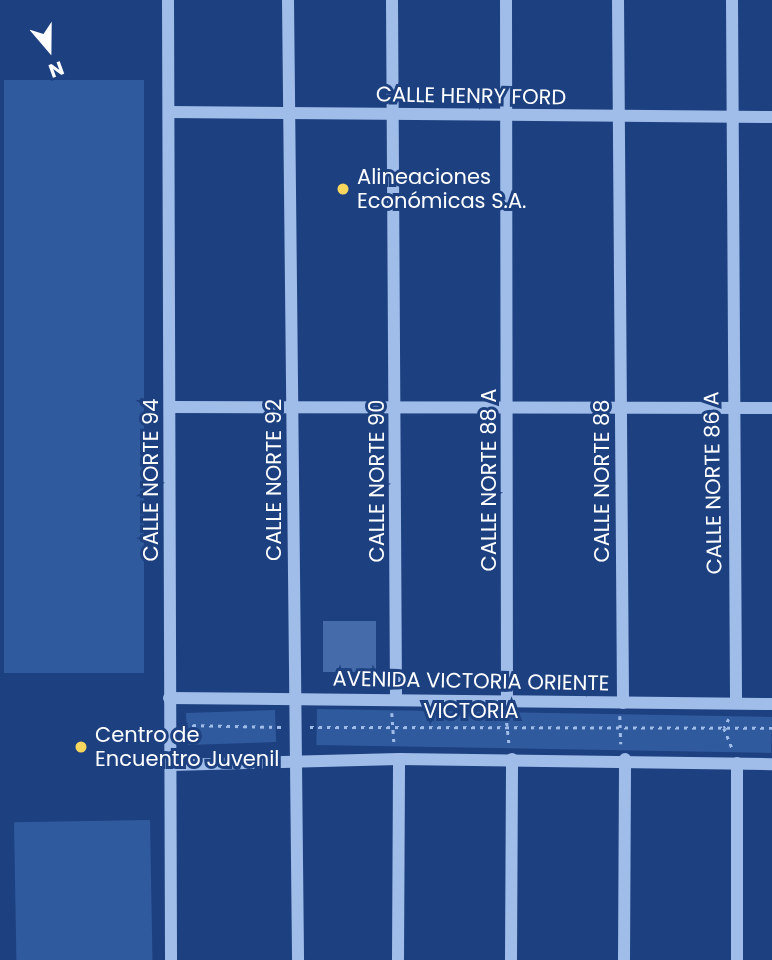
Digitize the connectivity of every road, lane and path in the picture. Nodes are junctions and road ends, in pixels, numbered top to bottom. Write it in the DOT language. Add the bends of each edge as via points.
graph roads {
  1 [pos="168,0"];
  2 [pos="288,0"];
  3 [pos="392,0"];
  4 [pos="506,0"];
  5 [pos="618,0"];
  6 [pos="732,0"];
  7 [pos="169,112"];
  8 [pos="289,113"];
  9 [pos="393,113"];
  10 [pos="507,116"];
  11 [pos="620,117"];
  12 [pos="732,117"];
  13 [pos="772,117"];
  14 [pos="397,404"];
  15 [pos="294,405"];
  16 [pos="509,405"];
  17 [pos="621,405"];
  18 [pos="170,407"];
  19 [pos="772,408"];
  20 [pos="730,409"];
  21 [pos="169,698"];
  22 [pos="293,698"];
  23 [pos="396,700"];
  24 [pos="508,700"];
  25 [pos="623,703"];
  26 [pos="736,703"];
  27 [pos="772,704"];
  28 [pos="169,725"];
  29 [pos="389,726"];
  30 [pos="505,726"];
  31 [pos="617,727"];
  32 [pos="295,728"];
  33 [pos="724,728"];
  34 [pos="772,728"];
  35 [pos="399,759"];
  36 [pos="512,759"];
  37 [pos="625,759"];
  38 [pos="298,760"];
  39 [pos="737,763"];
  40 [pos="772,764"];
  41 [pos="170,765"];
  42 [pos="171,960"];
  43 [pos="298,960"];
  44 [pos="398,960"];
  45 [pos="511,960"];
  46 [pos="624,960"];
  47 [pos="737,960"];
  1 -- 7 [label="street, CALLE NORTE 94"];
  2 -- 8 [label="street, CALLE NORTE 92"];
  3 -- 9 [label="street, CALLE NORTE 90"];
  4 -- 10 [label="street, CALLE NORTE 88 A"];
  5 -- 11 [label="street, CALLE NORTE 88"];
  6 -- 12 [label="street, CALLE NORTE 86 A"];
  7 -- 8 [label="street, CALLE HENRY FORD"];
  7 -- 18 [label="street, CALLE NORTE 94"];
  8 -- 9 [label="street, CALLE HENRY FORD"];
  8 -- 15 [label="street, CALLE NORTE 92"];
  9 -- 10 [label="street, CALLE HENRY FORD"];
  9 -- 14 [label="street, CALLE NORTE 90"];
  10 -- 11 [label="street, CALLE HENRY FORD"];
  10 -- 16 [label="street, CALLE NORTE 88 A"];
  11 -- 12 [label="street, CALLE HENRY FORD"];
  11 -- 17 [label="street, CALLE NORTE 88"];
  12 -- 13 [label="street, CALLE HENRY FORD"];
  12 -- 20 [label="street, CALLE NORTE 86 A"];
  14 -- 15 [label="street"];
  14 -- 16 [label="street"];
  14 -- 23 [label="street, CALLE NORTE 90"];
  15 -- 18 [label="street"];
  15 -- 22 [label="street, CALLE NORTE 92"];
  16 -- 17 [label="street"];
  16 -- 24 [label="street, CALLE NORTE 88 A"];
  17 -- 20 [label="street"];
  17 -- 25 [label="street, CALLE NORTE 88"];
  18 -- 21 [label="street, CALLE NORTE 94"];
  19 -- 20 [label="street"];
  20 -- 26 [label="street, CALLE NORTE 86 A"];
  21 -- 22 [label="street, AVENIDA VICTORIA ORIENTE"];
  21 -- 28 [label="street, CALLE NORTE 94"];
  22 -- 23 [label="street, AVENIDA VICTORIA ORIENTE"];
  22 -- 32 [label="street, CALLE NORTE 92"];
  23 -- 24 [label="street, AVENIDA VICTORIA ORIENTE"];
  23 -- 29 [label="path"];
  24 -- 25 [label="street, AVENIDA VICTORIA ORIENTE"];
  24 -- 30 [label="path"];
  25 -- 26 [label="street, AVENIDA VICTORIA ORIENTE"];
  25 -- 31 [label="path"];
  26 -- 27 [label="street, AVENIDA VICTORIA ORIENTE"];
  26 -- 33 [label="path"];
  28 -- 32 [label="path, VICTORIA"];
  28 -- 41 [label="street, CALLE NORTE 94"];
  29 -- 30 [label="path, VICTORIA"];
  29 -- 32 [label="path, VICTORIA"];
  29 -- 35 [label="path"];
  30 -- 31 [label="path, VICTORIA"];
  30 -- 36 [label="path"];
  31 -- 33 [label="path, VICTORIA"];
  31 -- 37 [label="path"];
  32 -- 38 [label="street, CALLE NORTE 92"];
  33 -- 34 [label="path, VICTORIA"];
  33 -- 39 [label="path"];
  35 -- 36 [label="street"];
  35 -- 38 [label="street"];
  35 -- 44 [label="street"];
  36 -- 37 [label="street"];
  36 -- 45 [label="street"];
  37 -- 39 [label="street"];
  37 -- 46 [label="street"];
  38 -- 41 [label="street"];
  38 -- 43 [label="street, CALLE NORTE 92"];
  39 -- 40 [label="street"];
  39 -- 47 [label="street"];
  41 -- 42 [label="street, CALLE NORTE 94"];
}
